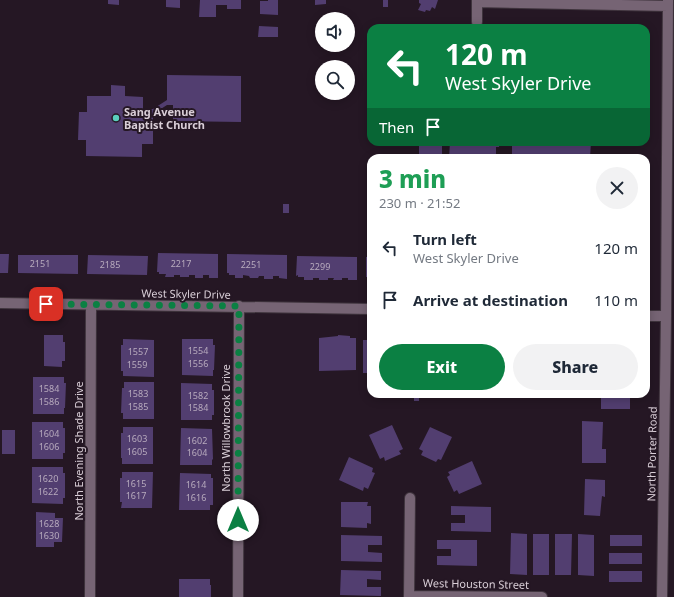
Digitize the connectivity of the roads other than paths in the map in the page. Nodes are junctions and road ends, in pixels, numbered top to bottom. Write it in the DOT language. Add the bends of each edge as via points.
graph roads {
  1 [pos="477,1"];
  2 [pos="668,3"];
  3 [pos="478,22"];
  4 [pos="670,158"];
  5 [pos="0,303"];
  6 [pos="91,305"];
  7 [pos="239,306"];
  8 [pos="367,309"];
  9 [pos="650,316"];
  10 [pos="666,316"];
  11 [pos="410,498"];
  12 [pos="409,596"];
  13 [pos="90,597"];
  14 [pos="238,597"];
  15 [pos="542,597"];
  16 [pos="662,597"];
  1 -- 2 [label="street"];
  1 -- 3 [label="street"];
  2 -- 4 [label="street, North Porter Road"];
  4 -- 10 [label="street, North Porter Road"];
  5 -- 6 [label="street, West Skyler Drive"];
  6 -- 7 [label="street, West Skyler Drive"];
  6 -- 13 [label="street, North Evening Shade Drive"];
  7 -- 8 [label="street, West Skyler Drive"];
  7 -- 14 [label="street, North Willowbrook Drive"];
  9 -- 10 [label="street"];
  10 -- 16 [label="street, North Porter Road"];
  11 -- 12 [label="street"];
  12 -- 15 [label="street, West Houston Street"];
}
